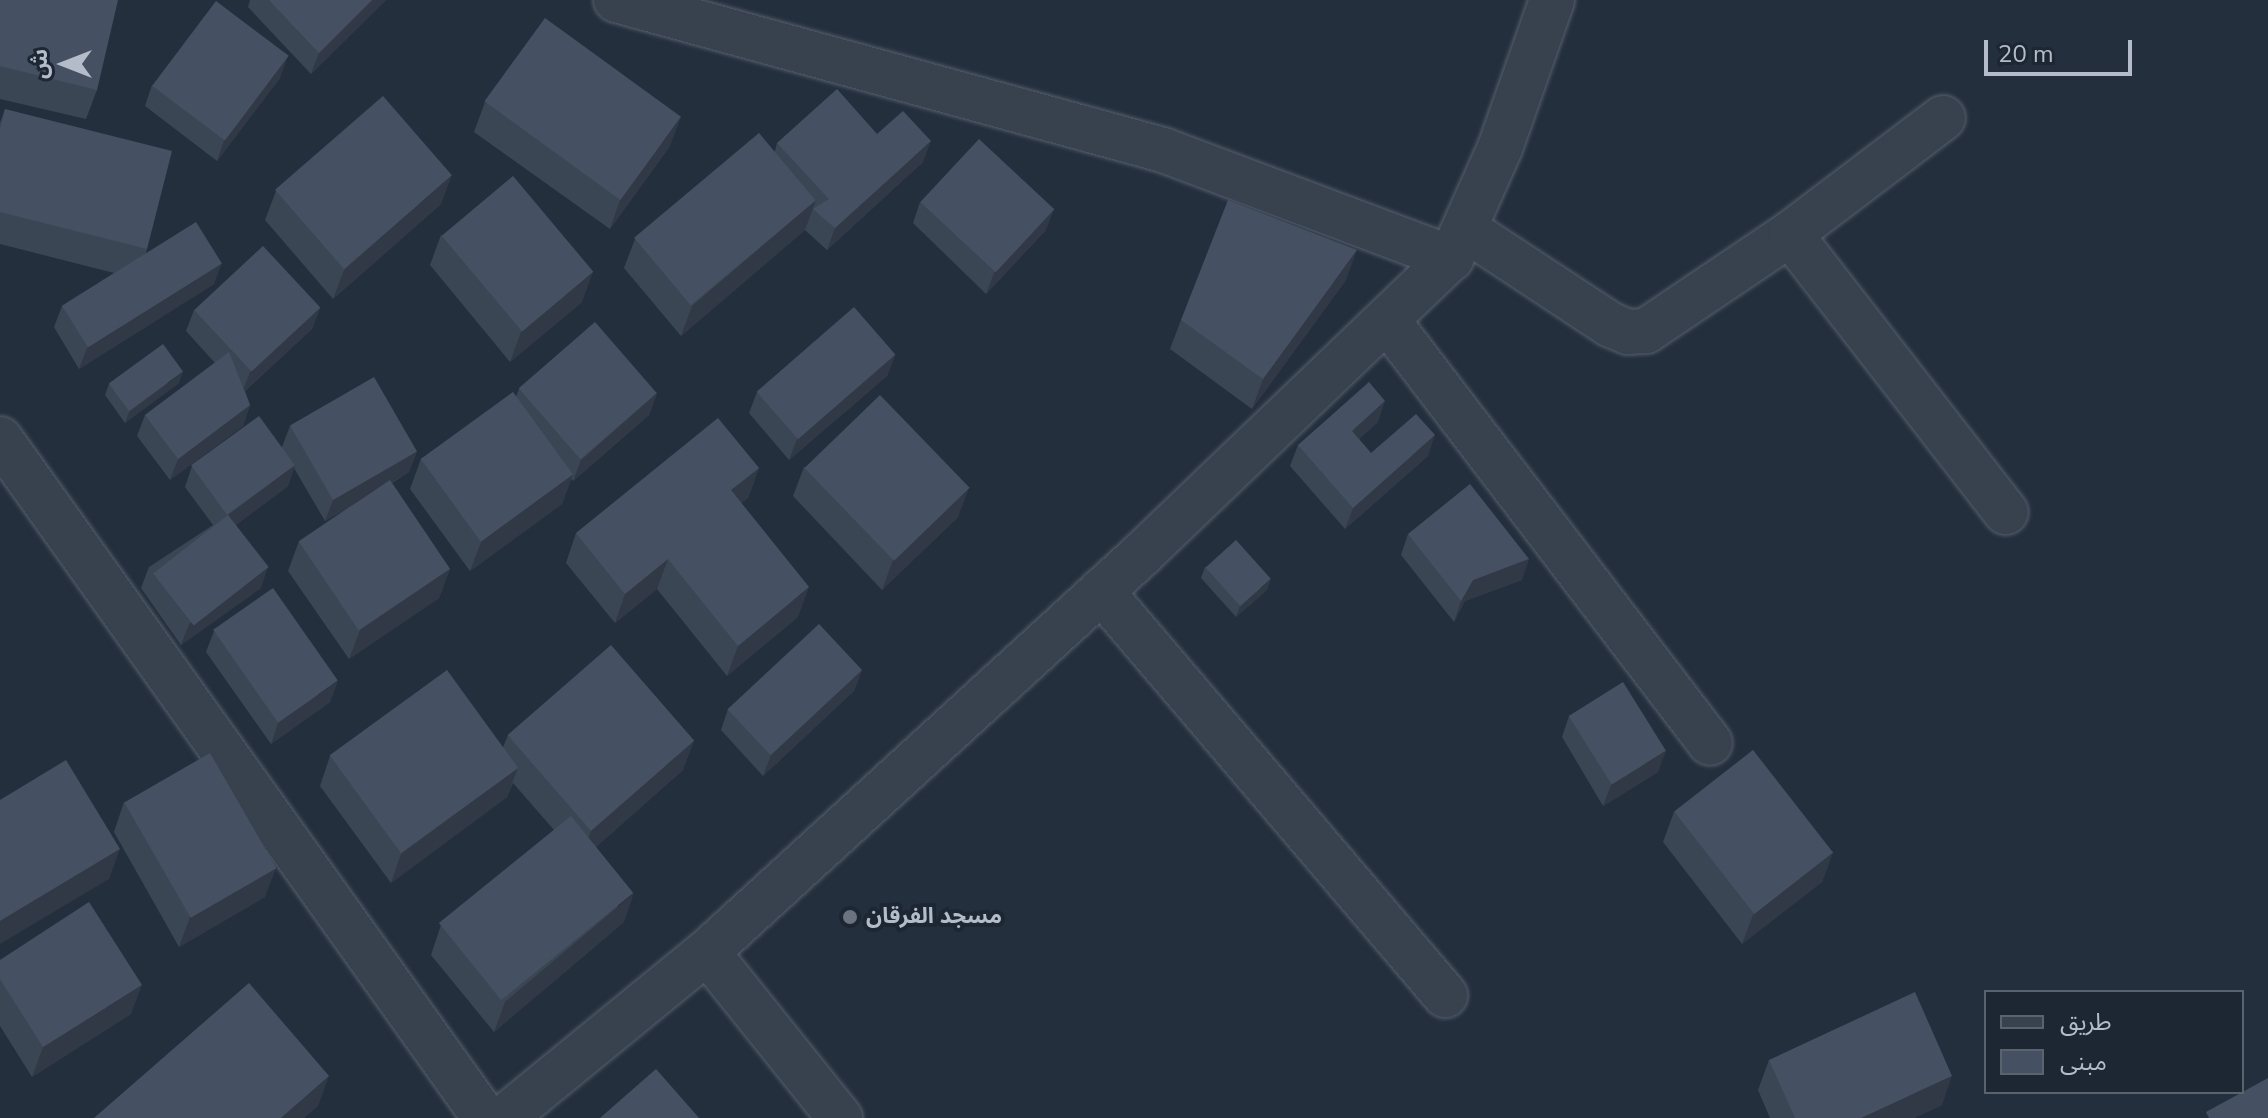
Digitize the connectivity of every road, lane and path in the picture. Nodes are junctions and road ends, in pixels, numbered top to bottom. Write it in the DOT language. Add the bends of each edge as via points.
graph roads {
  1 [pos="616,0"];
  2 [pos="1552,0"];
  3 [pos="1943,118"];
  4 [pos="1790,234"];
  5 [pos="1458,243"];
  6 [pos="1387,320"];
  7 [pos="0,439"];
  8 [pos="2006,512"];
  9 [pos="1101,591"];
  10 [pos="1710,743"];
  11 [pos="707,952"];
  12 [pos="1445,995"];
  13 [pos="485,1118"];
  14 [pos="504,1118"];
  15 [pos="840,1118"];
  1 -- 5 [label="street" via="1163,150"];
  2 -- 5 [label="street"];
  3 -- 4 [label="street"];
  4 -- 5 [label="street" via="1646,331 1628,332"];
  4 -- 8 [label="street"];
  5 -- 6 [label="street"];
  6 -- 9 [label="street"];
  6 -- 10 [label="street"];
  7 -- 13 [label="street"];
  9 -- 11 [label="street"];
  9 -- 12 [label="street"];
  11 -- 14 [label="street"];
  11 -- 15 [label="street"];
}
